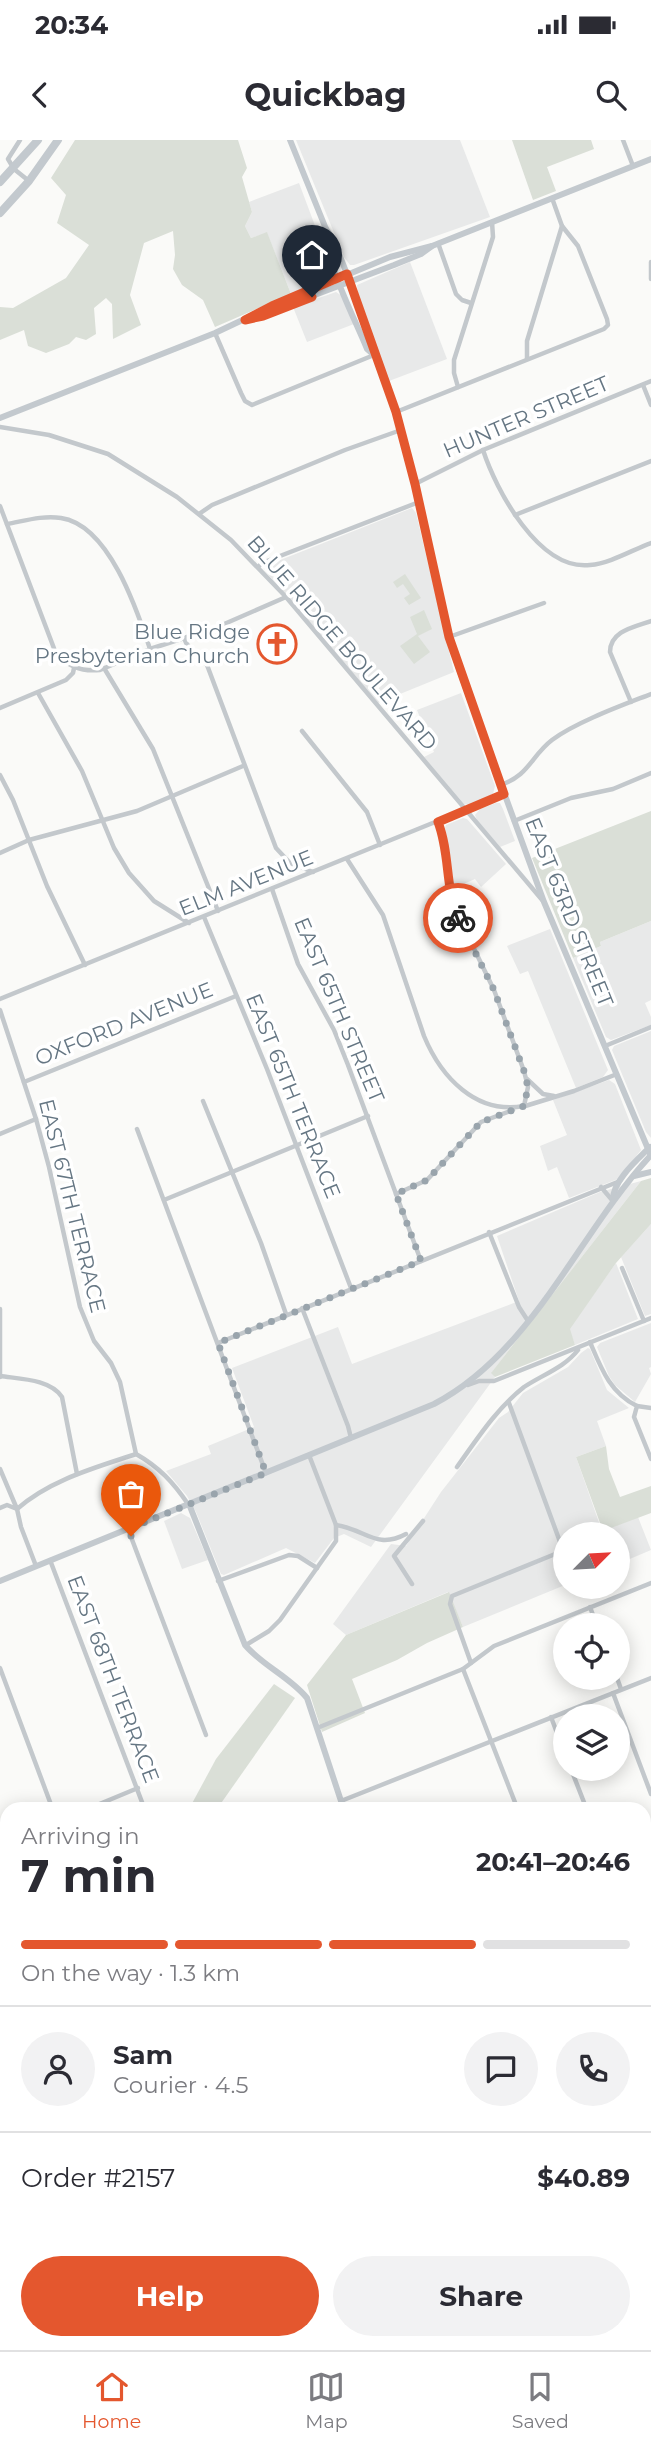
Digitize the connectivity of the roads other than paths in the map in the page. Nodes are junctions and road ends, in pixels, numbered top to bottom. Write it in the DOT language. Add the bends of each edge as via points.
graph roads {
  1 [pos="20,140"];
  2 [pos="38,140"];
  3 [pos="58,140"];
  4 [pos="290,140"];
  5 [pos="623,140"];
  6 [pos="651,159"];
  7 [pos="633,166"];
  8 [pos="14,169"];
  9 [pos="29,181"];
  10 [pos="0,182"];
  11 [pos="552,198"];
  12 [pos="0,213"];
  13 [pos="492,221"];
  14 [pos="562,226"];
  15 [pos="326,229"];
  16 [pos="435,244"];
  17 [pos="651,262"];
  18 [pos="347,274"];
  19 [pos="338,278"];
  20 [pos="651,279"];
  21 [pos="350,282"];
  22 [pos="341,286"];
  23 [pos="471,303"];
  24 [pos="245,320"];
  25 [pos="215,333"];
  26 [pos="374,355"];
  27 [pos="527,359"];
  28 [pos="651,381"];
  29 [pos="643,385"];
  30 [pos="458,387"];
  31 [pos="651,405"];
  32 [pos="396,412"];
  33 [pos="0,418"];
  34 [pos="0,427"];
  35 [pos="401,430"];
  36 [pos="483,450"];
  37 [pos="651,461"];
  38 [pos="415,484"];
  39 [pos="419,502"];
  40 [pos="0,506"];
  41 [pos="200,514"];
  42 [pos="515,515"];
  43 [pos="7,524"];
  44 [pos="651,543"];
  45 [pos="258,567"];
  46 [pos="286,597"];
  47 [pos="544,603"];
  48 [pos="651,621"];
  49 [pos="449,637"];
  50 [pos="184,638"];
  51 [pos="150,649"];
  52 [pos="74,668"];
  53 [pos="104,668"];
  54 [pos="38,693"];
  55 [pos="651,694"];
  56 [pos="631,702"];
  57 [pos="0,708"];
  58 [pos="302,731"];
  59 [pos="243,766"];
  60 [pos="651,773"];
  61 [pos="0,775"];
  62 [pos="500,785"];
  63 [pos="504,794"];
  64 [pos="172,796"];
  65 [pos="466,810"];
  66 [pos="104,821"];
  67 [pos="514,821"];
  68 [pos="438,822"];
  69 [pos="29,840"];
  70 [pos="380,845"];
  71 [pos="0,853"];
  72 [pos="347,859"];
  73 [pos="313,872"];
  74 [pos="271,890"];
  75 [pos="544,902"];
  76 [pos="218,911"];
  77 [pos="204,917"];
  78 [pos="189,923"];
  79 [pos="85,965"];
  80 [pos="236,996"];
  81 [pos="0,999"];
  82 [pos="0,1010"];
  83 [pos="651,1027"];
  84 [pos="605,1046"];
  85 [pos="617,1074"];
  86 [pos="526,1078"];
  87 [pos="24,1082"];
  88 [pos="562,1095"];
  89 [pos="203,1101"];
  90 [pos="524,1106"];
  91 [pos="368,1116"];
  92 [pos="36,1119"];
  93 [pos="137,1129"];
  94 [pos="0,1134"];
  95 [pos="297,1145"];
  96 [pos="650,1152"];
  97 [pos="232,1172"];
  98 [pos="651,1172"];
  99 [pos="632,1177"];
  100 [pos="621,1181"];
  101 [pos="601,1186"];
  102 [pos="396,1194"];
  103 [pos="164,1200"];
  104 [pos="613,1200"];
  105 [pos="489,1233"];
  106 [pos="421,1261"];
  107 [pos="622,1268"];
  108 [pos="351,1288"];
  109 [pos="302,1308"];
  110 [pos="0,1309"];
  111 [pos="286,1314"];
  112 [pos="651,1318"];
  113 [pos="528,1321"];
  114 [pos="644,1321"];
  115 [pos="590,1342"];
  116 [pos="218,1343"];
  117 [pos="580,1348"];
  118 [pos="0,1376"];
  119 [pos="461,1388"];
  120 [pos="509,1403"];
  121 [pos="638,1406"];
  122 [pos="651,1408"];
  123 [pos="351,1438"];
  124 [pos="135,1454"];
  125 [pos="309,1455"];
  126 [pos="651,1459"];
  127 [pos="457,1467"];
  128 [pos="0,1469"];
  129 [pos="266,1473"];
  130 [pos="77,1474"];
  131 [pos="188,1504"];
  132 [pos="0,1508"];
  133 [pos="17,1509"];
  134 [pos="423,1521"];
  135 [pos="554,1522"];
  136 [pos="336,1525"];
  137 [pos="128,1529"];
  138 [pos="406,1534"];
  139 [pos="553,1554"];
  140 [pos="50,1560"];
  141 [pos="36,1566"];
  142 [pos="317,1568"];
  143 [pos="0,1581"];
  144 [pos="218,1581"];
  145 [pos="651,1583"];
  146 [pos="412,1584"];
  147 [pos="590,1607"];
  148 [pos="592,1613"];
  149 [pos="245,1646"];
  150 [pos="471,1663"];
  151 [pos="0,1668"];
  152 [pos="464,1669"];
  153 [pos="651,1678"];
  154 [pos="630,1686"];
  155 [pos="619,1690"];
  156 [pos="613,1693"];
  157 [pos="551,1717"];
  158 [pos="553,1722"];
  159 [pos="317,1728"];
  160 [pos="206,1735"];
  161 [pos="491,1741"];
  162 [pos="576,1781"];
  163 [pos="138,1788"];
  164 [pos="651,1794"];
  165 [pos="341,1801"];
  166 [pos="50,1802"];
  167 [pos="104,1802"];
  168 [pos="142,1802"];
  169 [pos="515,1802"];
  170 [pos="584,1802"];
  1 -- 8 [label="street" via="9,156"];
  2 -- 8 [label="highway"];
  3 -- 9 [label="highway"];
  4 -- 15 [label="main road, EAST 63RD STREET"];
  5 -- 7 [label="street"];
  6 -- 7 [label="main road"];
  7 -- 11 [label="main road"];
  8 -- 9 [label="street"];
  8 -- 10 [label="highway"];
  9 -- 12 [label="highway"];
  11 -- 13 [label="main road"];
  11 -- 14 [label="street"];
  13 -- 16 [label="main road"];
  13 -- 23 [label="street" via="493,237"];
  14 -- 27 [label="street" via="527,341"];
  14 -- 27 [label="street" via="579,246 608,325"];
  15 -- 18 [label="main road, EAST 63RD STREET"];
  15 -- 19 [label="main road, EAST 63RD STREET" via="325,242"];
  16 -- 18 [label="main road"];
  16 -- 21 [label="main road"];
  16 -- 23 [label="street" via="456,294"];
  17 -- 20 [label="street"];
  18 -- 19 [label="main road"];
  18 -- 21 [label="main road, EAST 63RD STREET"];
  19 -- 22 [label="main road, EAST 63RD STREET"];
  19 -- 24 [label="main road"];
  21 -- 22 [label="main road"];
  21 -- 26 [label="main road, EAST 63RD STREET"];
  22 -- 24 [label="main road"];
  22 -- 26 [label="main road, EAST 63RD STREET" via="367,349"];
  23 -- 30 [label="street" via="454,360"];
  24 -- 25 [label="main road"];
  25 -- 26 [label="street" via="248,404"];
  25 -- 33 [label="main road"];
  26 -- 32 [label="main road, EAST 63RD STREET"];
  27 -- 30 [label="street"];
  28 -- 29 [label="street, HUNTER STREET"];
  29 -- 31 [label="street"];
  29 -- 36 [label="street, HUNTER STREET"];
  30 -- 32 [label="street"];
  32 -- 35 [label="main road, EAST 63RD STREET"];
  34 -- 41 [label="street, BLUE RIDGE BOULEVARD" via="49,435 108,454"];
  35 -- 38 [label="main road, EAST 63RD STREET"];
  35 -- 41 [label="street" via="212,505"];
  36 -- 38 [label="street, HUNTER STREET"];
  36 -- 42 [label="street"];
  37 -- 42 [label="street"];
  38 -- 39 [label="main road, EAST 63RD STREET"];
  39 -- 45 [label="street"];
  39 -- 49 [label="main road, EAST 63RD STREET"];
  40 -- 43 [label="street"];
  41 -- 45 [label="street, BLUE RIDGE BOULEVARD"];
  42 -- 44 [label="street" via="550,553 575,565 598,564"];
  43 -- 51 [label="street" via="60,518 91,534 122,578"];
  43 -- 52 [label="street" via="55,651"];
  45 -- 46 [label="street, BLUE RIDGE BOULEVARD"];
  46 -- 50 [label="street"];
  46 -- 65 [label="street, BLUE RIDGE BOULEVARD"];
  47 -- 49 [label="street"];
  48 -- 56 [label="street" via="618,634 610,643"];
  49 -- 62 [label="main road, EAST 63RD STREET"];
  50 -- 51 [label="street"];
  50 -- 59 [label="street" via="207,665"];
  51 -- 53 [label="street"];
  52 -- 53 [label="street"];
  52 -- 54 [label="street" via="66,680"];
  53 -- 64 [label="street" via="153,749"];
  54 -- 57 [label="street"];
  54 -- 66 [label="street"];
  55 -- 56 [label="street"];
  56 -- 62 [label="street" via="554,738 522,775"];
  58 -- 70 [label="street" via="367,812"];
  59 -- 64 [label="street"];
  59 -- 73 [label="street" via="276,848 290,863"];
  60 -- 67 [label="street"];
  61 -- 69 [label="street"];
  62 -- 63 [label="main road, EAST 63RD STREET"];
  63 -- 65 [label="street, ELM AVENUE"];
  63 -- 67 [label="main road, EAST 63RD STREET"];
  64 -- 66 [label="street"];
  64 -- 76 [label="street"];
  65 -- 68 [label="street, ELM AVENUE"];
  65 -- 75 [label="street, BLUE RIDGE BOULEVARD"];
  66 -- 69 [label="street"];
  66 -- 78 [label="street" via="120,860 141,889"];
  67 -- 75 [label="main road, EAST 63RD STREET"];
  68 -- 70 [label="street, ELM AVENUE"];
  68 -- 86 [label="street" via="451,901 494,990"];
  69 -- 71 [label="street"];
  69 -- 79 [label="street"];
  70 -- 72 [label="street, ELM AVENUE"];
  72 -- 73 [label="street, ELM AVENUE"];
  72 -- 90 [label="street" via="383,915 432,1054 472,1097 509,1109"];
  73 -- 74 [label="street, ELM AVENUE"];
  74 -- 76 [label="street, ELM AVENUE"];
  74 -- 91 [label="street, EAST 65TH STREET" via="298,964 334,1030"];
  75 -- 84 [label="main road, EAST 63RD STREET"];
  76 -- 77 [label="street, ELM AVENUE"];
  77 -- 78 [label="street, ELM AVENUE"];
  77 -- 80 [label="street, EAST 65TH TERRACE"];
  78 -- 79 [label="street, ELM AVENUE"];
  79 -- 81 [label="street, ELM AVENUE"];
  80 -- 87 [label="street, OXFORD AVENUE"];
  80 -- 95 [label="street, EAST 65TH TERRACE"];
  82 -- 87 [label="street, EAST 67TH TERRACE"];
  83 -- 84 [label="street"];
  84 -- 85 [label="main road, EAST 63RD STREET"];
  85 -- 88 [label="street"];
  85 -- 96 [label="main road, EAST 63RD STREET"];
  86 -- 88 [label="street" via="543,1094"];
  86 -- 90 [label="street"];
  87 -- 92 [label="street, EAST 67TH TERRACE"];
  88 -- 90 [label="street"];
  89 -- 97 [label="street"];
  90 -- 102 [label="street" via="481,1122 427,1180"];
  91 -- 95 [label="street"];
  91 -- 102 [label="street, EAST 65TH STREET"];
  92 -- 94 [label="street"];
  92 -- 124 [label="street, EAST 67TH TERRACE" via="80,1307 94,1341 120,1382"];
  93 -- 103 [label="street"];
  95 -- 97 [label="street"];
  95 -- 108 [label="street, EAST 65TH TERRACE"];
  96 -- 99 [label="main road"];
  96 -- 100 [label="main road"];
  97 -- 103 [label="street"];
  97 -- 111 [label="street"];
  98 -- 99 [label="main road"];
  99 -- 104 [label="main road"];
  100 -- 101 [label="street"];
  100 -- 104 [label="main road" via="612,1193"];
  101 -- 104 [label="street"];
  101 -- 105 [label="street"];
  102 -- 106 [label="street, EAST 65TH STREET"];
  103 -- 116 [label="street"];
  104 -- 113 [label="main road"];
  105 -- 106 [label="street"];
  105 -- 113 [label="street"];
  106 -- 108 [label="street"];
  107 -- 114 [label="street"];
  108 -- 109 [label="street"];
  109 -- 111 [label="street"];
  109 -- 123 [label="street"];
  110 -- 118 [label="street"];
  111 -- 116 [label="street"];
  112 -- 114 [label="street"];
  113 -- 119 [label="main road" via="494,1360"];
  114 -- 115 [label="street"];
  115 -- 117 [label="street"];
  115 -- 121 [label="street" via="611,1385"];
  116 -- 129 [label="street"];
  117 -- 119 [label="street" via="500,1379"];
  117 -- 120 [label="street"];
  118 -- 130 [label="street" via="58,1390"];
  119 -- 123 [label="main road"];
  120 -- 127 [label="street"];
  120 -- 135 [label="street"];
  121 -- 122 [label="street"];
  121 -- 126 [label="street" via="635,1418"];
  123 -- 125 [label="main road"];
  124 -- 130 [label="street"];
  124 -- 131 [label="street" via="158,1466"];
  125 -- 129 [label="main road"];
  125 -- 136 [label="street"];
  128 -- 133 [label="street, EAST 68TH TERRACE"];
  129 -- 131 [label="main road"];
  130 -- 133 [label="street" via="35,1493"];
  131 -- 137 [label="main road"];
  131 -- 144 [label="main road"];
  132 -- 133 [label="street"];
  133 -- 141 [label="street, EAST 68TH TERRACE"];
  134 -- 146 [label="street" via="394,1556"];
  136 -- 138 [label="street" via="385,1542"];
  136 -- 142 [label="street" via="336,1541"];
  137 -- 140 [label="main road"];
  137 -- 160 [label="street"];
  139 -- 150 [label="street" via="450,1599"];
  140 -- 141 [label="main road"];
  140 -- 163 [label="street, EAST 68TH TERRACE"];
  141 -- 143 [label="main road"];
  142 -- 144 [label="street" via="289,1555"];
  142 -- 149 [label="street" via="269,1632"];
  144 -- 149 [label="main road"];
  145 -- 147 [label="street"];
  147 -- 148 [label="street"];
  147 -- 150 [label="street" via="494,1646"];
  149 -- 159 [label="main road" via="300,1689"];
  150 -- 152 [label="street"];
  151 -- 166 [label="street"];
  152 -- 159 [label="street"];
  152 -- 161 [label="street"];
  153 -- 154 [label="street"];
  155 -- 156 [label="street"];
  156 -- 157 [label="street"];
  156 -- 164 [label="street"];
  157 -- 158 [label="street"];
  157 -- 161 [label="street"];
  159 -- 165 [label="main road"];
  161 -- 165 [label="street"];
  161 -- 169 [label="street"];
  162 -- 170 [label="street"];
  163 -- 167 [label="street"];
  163 -- 168 [label="street, EAST 68TH TERRACE"];
}
